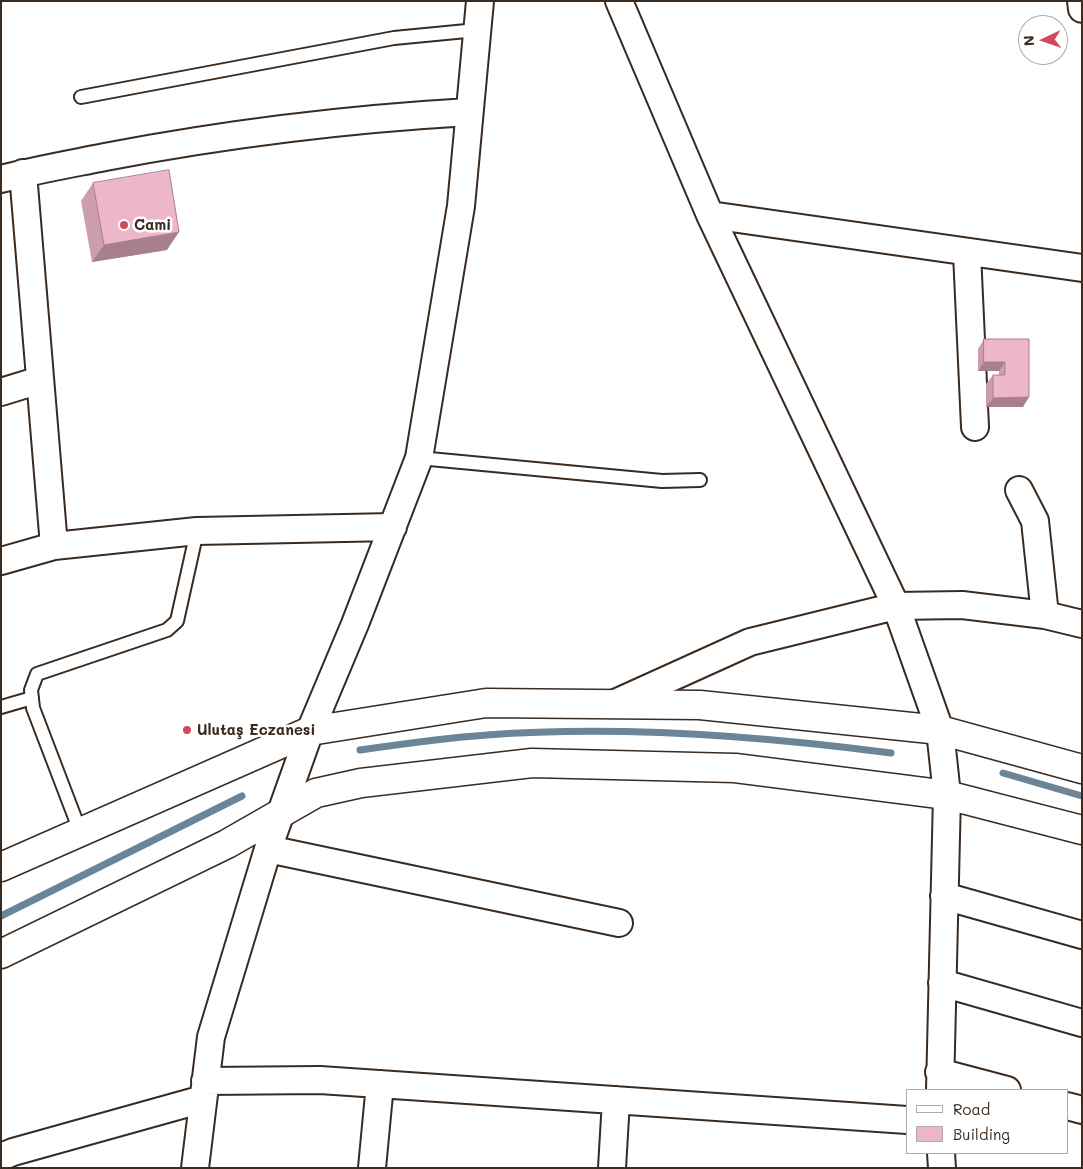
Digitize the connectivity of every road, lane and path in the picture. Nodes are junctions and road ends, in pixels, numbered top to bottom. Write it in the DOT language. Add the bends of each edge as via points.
graph roads {
  1 [pos="480,1"];
  2 [pos="619,1"];
  3 [pos="1080,1"];
  4 [pos="1082,9"];
  5 [pos="477,30"];
  6 [pos="81,97"];
  7 [pos="469,112"];
  8 [pos="12,176"];
  9 [pos="710,215"];
  10 [pos="967,253"];
  11 [pos="1082,268"];
  12 [pos="40,380"];
  13 [pos="1,392"];
  14 [pos="976,427"];
  15 [pos="419,458"];
  16 [pos="700,480"];
  17 [pos="1019,490"];
  18 [pos="393,527"];
  19 [pos="197,531"];
  20 [pos="54,546"];
  21 [pos="1,561"];
  22 [pos="896,606"];
  23 [pos="1045,615"];
  24 [pos="1082,624"];
  25 [pos="32,698"];
  26 [pos="613,704"];
  27 [pos="1,707"];
  28 [pos="940,730"];
  29 [pos="310,731"];
  30 [pos="1082,769"];
  31 [pos="947,795"];
  32 [pos="279,815"];
  33 [pos="1082,830"];
  34 [pos="80,831"];
  35 [pos="268,849"];
  36 [pos="1,867"];
  37 [pos="944,896"];
  38 [pos="619,923"];
  39 [pos="1082,935"];
  40 [pos="1,954"];
  41 [pos="942,982"];
  42 [pos="1082,1022"];
  43 [pos="939,1081"];
  44 [pos="380,1084"];
  45 [pos="999,1089"];
  46 [pos="204,1090"];
  47 [pos="616,1100"];
  48 [pos="1068,1106"];
  49 [pos="1082,1110"];
  50 [pos="906,1120"];
  51 [pos="941,1154"];
  52 [pos="9,1159"];
  53 [pos="195,1168"];
  54 [pos="372,1168"];
  55 [pos="612,1168"];
  56 [pos="942,1168"];
  1 -- 5 [label="street"];
  2 -- 9 [label="street"];
  3 -- 4 [label="street"];
  5 -- 6 [label="lane" via="394,38"];
  5 -- 7 [label="street"];
  7 -- 8 [label="street" via="349,121 218,138"];
  7 -- 15 [label="street" via="461,206"];
  8 -- 12 [label="street"];
  9 -- 10 [label="street"];
  9 -- 22 [label="street"];
  10 -- 11 [label="street"];
  10 -- 14 [label="street"];
  12 -- 13 [label="street"];
  12 -- 20 [label="street"];
  15 -- 16 [label="lane" via="662,481"];
  15 -- 18 [label="street"];
  17 -- 23 [label="street" via="1035,521"];
  18 -- 19 [label="street"];
  18 -- 29 [label="street"];
  19 -- 20 [label="street"];
  19 -- 25 [label="lane" via="177,621 167,630 37,674 31,690"];
  20 -- 21 [label="street"];
  22 -- 23 [label="street" via="962,605"];
  22 -- 26 [label="street" via="750,642"];
  22 -- 28 [label="street"];
  23 -- 24 [label="street"];
  25 -- 27 [label="lane"];
  25 -- 34 [label="lane"];
  26 -- 28 [label="main road" via="700,705"];
  26 -- 29 [label="main road" via="486,703"];
  28 -- 30 [label="main road"];
  28 -- 31 [label="street"];
  29 -- 32 [label="street"];
  29 -- 34 [label="main road"];
  31 -- 32 [label="main road" via="735,768 532,763 361,783 316,793"];
  31 -- 33 [label="main road"];
  31 -- 37 [label="street"];
  32 -- 35 [label="street"];
  32 -- 40 [label="main road" via="227,844"];
  34 -- 36 [label="main road"];
  35 -- 38 [label="street"];
  35 -- 46 [label="street" via="211,1037"];
  37 -- 39 [label="street"];
  37 -- 41 [label="street"];
  41 -- 42 [label="street"];
  41 -- 43 [label="street"];
  43 -- 45 [label="street"];
  44 -- 46 [label="street" via="320,1080"];
  44 -- 47 [label="street"];
  44 -- 54 [label="street"];
  46 -- 52 [label="street"];
  46 -- 53 [label="street"];
  47 -- 50 [label="street"];
  47 -- 55 [label="street"];
  48 -- 49 [label="street"];
  51 -- 56 [label="street"];
}
